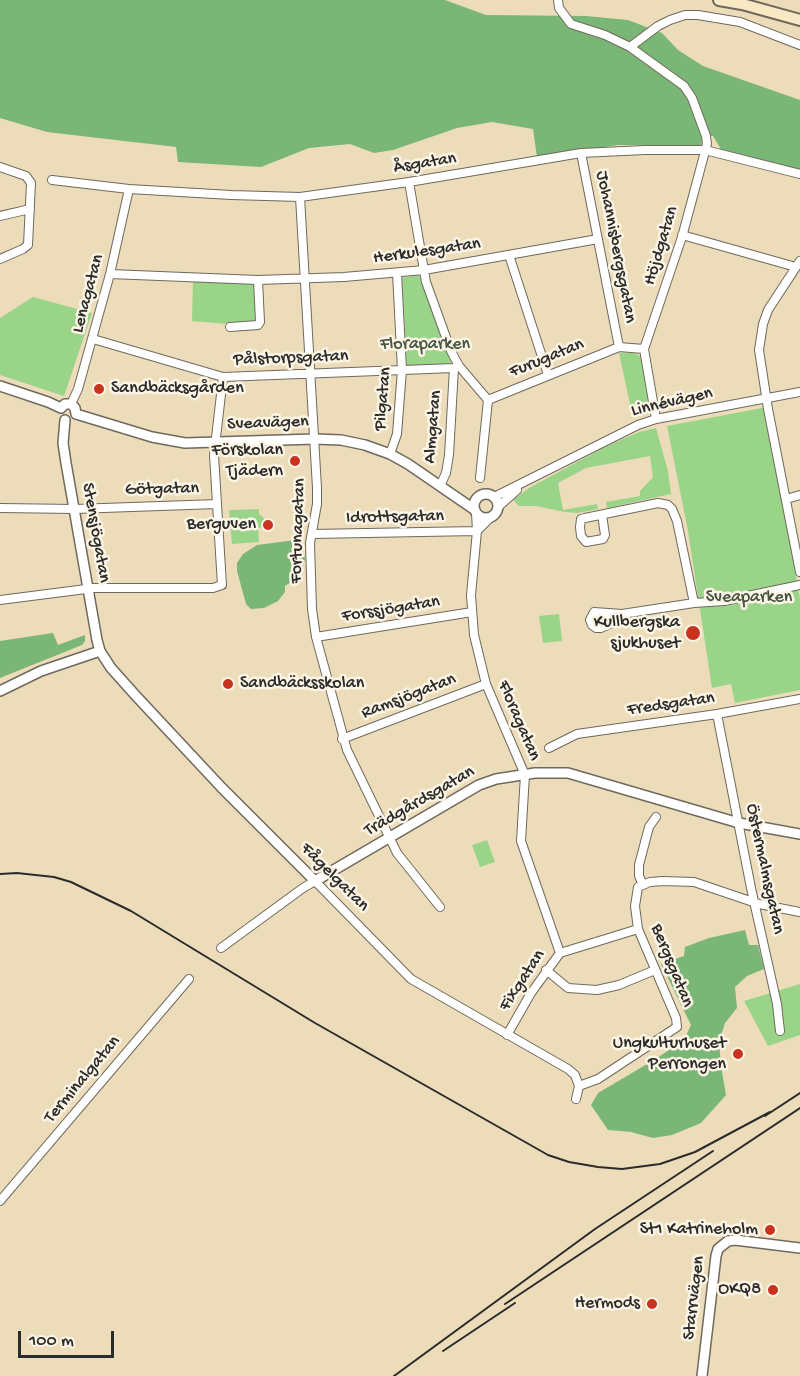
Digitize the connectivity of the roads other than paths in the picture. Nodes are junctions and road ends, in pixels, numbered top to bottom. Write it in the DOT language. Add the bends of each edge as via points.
graph roads {
  1 [pos="558,0"];
  2 [pos="718,0"];
  3 [pos="800,20"];
  4 [pos="800,45"];
  5 [pos="630,47"];
  6 [pos="705,150"];
  7 [pos="581,153"];
  8 [pos="0,167"];
  9 [pos="800,174"];
  10 [pos="52,180"];
  11 [pos="409,182"];
  12 [pos="129,189"];
  13 [pos="300,196"];
  14 [pos="30,209"];
  15 [pos="0,216"];
  16 [pos="682,235"];
  17 [pos="598,239"];
  18 [pos="509,255"];
  19 [pos="0,259"];
  20 [pos="798,264"];
  21 [pos="424,270"];
  22 [pos="398,273"];
  23 [pos="110,274"];
  24 [pos="305,279"];
  25 [pos="258,280"];
  26 [pos="230,327"];
  27 [pos="93,339"];
  28 [pos="619,347"];
  29 [pos="644,349"];
  30 [pos="456,367"];
  31 [pos="402,370"];
  32 [pos="310,373"];
  33 [pos="548,375"];
  34 [pos="223,376"];
  35 [pos="0,386"];
  36 [pos="800,392"];
  37 [pos="767,398"];
  38 [pos="488,400"];
  39 [pos="71,404"];
  40 [pos="61,408"];
  41 [pos="76,414"];
  42 [pos="66,420"];
  43 [pos="656,420"];
  44 [pos="315,439"];
  45 [pos="214,443"];
  46 [pos="390,454"];
  47 [pos="480,478"];
  48 [pos="527,481"];
  49 [pos="440,486"];
  50 [pos="450,493"];
  51 [pos="800,495"];
  52 [pos="479,497"];
  53 [pos="494,497"];
  54 [pos="786,499"];
  55 [pos="217,504"];
  56 [pos="498,507"];
  57 [pos="0,508"];
  58 [pos="75,509"];
  59 [pos="476,511"];
  60 [pos="602,515"];
  61 [pos="490,518"];
  62 [pos="477,531"];
  63 [pos="312,534"];
  64 [pos="800,572"];
  65 [pos="800,585"];
  66 [pos="88,588"];
  67 [pos="0,600"];
  68 [pos="694,603"];
  69 [pos="472,612"];
  70 [pos="622,614"];
  71 [pos="316,637"];
  72 [pos="100,651"];
  73 [pos="486,684"];
  74 [pos="0,691"];
  75 [pos="800,699"];
  76 [pos="717,714"];
  77 [pos="342,739"];
  78 [pos="549,748"];
  79 [pos="525,775"];
  80 [pos="656,817"];
  81 [pos="739,823"];
  82 [pos="800,834"];
  83 [pos="389,838"];
  84 [pos="315,881"];
  85 [pos="643,885"];
  86 [pos="755,902"];
  87 [pos="440,907"];
  88 [pos="800,912"];
  89 [pos="638,929"];
  90 [pos="221,948"];
  91 [pos="560,953"];
  92 [pos="546,970"];
  93 [pos="655,970"];
  94 [pos="189,979"];
  95 [pos="780,1031"];
  96 [pos="507,1035"];
  97 [pos="579,1086"];
  98 [pos="576,1099"];
  99 [pos="0,1202"];
  100 [pos="800,1248"];
  101 [pos="702,1376"];
  1 -- 5 [label="street" via="571,24"];
  2 -- 3 [label="main road"];
  4 -- 5 [label="street" via="740,22 685,15 658,26"];
  5 -- 6 [label="street" via="689,92 706,136"];
  6 -- 7 [label="street, Åsgatan"];
  6 -- 9 [label="street, Åsgatan"];
  6 -- 16 [label="street, Höjdgatan"];
  7 -- 11 [label="street, Åsgatan"];
  7 -- 17 [label="street, Johannisbergsgatan"];
  8 -- 14 [label="street" via="29,178"];
  10 -- 12 [label="street, Åsgatan"];
  11 -- 13 [label="street, Åsgatan"];
  11 -- 21 [label="street"];
  12 -- 13 [label="street, Åsgatan"];
  12 -- 23 [label="street, Lenagatan"];
  13 -- 24 [label="street, Fortunagatan"];
  14 -- 15 [label="street"];
  14 -- 19 [label="street" via="28,245"];
  16 -- 20 [label="street"];
  16 -- 29 [label="street, Höjdgatan"];
  17 -- 18 [label="street, Herkulesgatan"];
  17 -- 28 [label="street, Johannisbergsgatan"];
  18 -- 21 [label="street, Herkulesgatan"];
  18 -- 33 [label="street"];
  20 -- 37 [label="street" via="775,297 763,324 759,350"];
  21 -- 22 [label="street, Herkulesgatan"];
  21 -- 30 [label="street"];
  22 -- 24 [label="street, Herkulesgatan"];
  22 -- 31 [label="street, Pilgatan"];
  23 -- 25 [label="street, Herkulesgatan"];
  23 -- 27 [label="street, Lenagatan"];
  24 -- 25 [label="street, Herkulesgatan"];
  24 -- 32 [label="street, Fortunagatan"];
  25 -- 26 [label="street" via="260,322"];
  27 -- 34 [label="street, Pålstorpsgatan"];
  27 -- 39 [label="street, Lenagatan"];
  28 -- 29 [label="street"];
  28 -- 33 [label="street, Furugatan"];
  29 -- 43 [label="street, Höjdgatan"];
  30 -- 31 [label="street, Pålstorpsgatan"];
  30 -- 38 [label="street"];
  30 -- 49 [label="street, Almgatan" via="449,455"];
  31 -- 32 [label="street, Pålstorpsgatan"];
  31 -- 46 [label="street, Pilgatan" via="397,434"];
  32 -- 34 [label="street, Pålstorpsgatan"];
  32 -- 44 [label="street, Fortunagatan"];
  33 -- 38 [label="street, Furugatan"];
  34 -- 45 [label="street"];
  35 -- 40 [label="street"];
  36 -- 37 [label="street, Linnévägen"];
  37 -- 43 [label="street, Linnévägen"];
  37 -- 54 [label="street"];
  38 -- 47 [label="street"];
  39 -- 40 [label="street"];
  39 -- 41 [label="street"];
  40 -- 42 [label="street" via="60,415"];
  41 -- 42 [label="street"];
  41 -- 45 [label="street, Sveavägen" via="173,442"];
  42 -- 58 [label="street, Stensjögatan" via="63,443"];
  43 -- 48 [label="street, Linnévägen" via="626,429"];
  44 -- 45 [label="street, Sveavägen"];
  44 -- 46 [label="street, Sveavägen" via="342,440"];
  44 -- 63 [label="street, Fortunagatan" via="317,488"];
  45 -- 55 [label="street"];
  46 -- 49 [label="street, Sveavägen"];
  48 -- 53 [label="street, Linnévägen"];
  48 -- 56 [label="street, Linnévägen"];
  49 -- 50 [label="street, Sveavägen"];
  50 -- 52 [label="street, Sveavägen"];
  50 -- 59 [label="street, Sveavägen"];
  51 -- 54 [label="street"];
  52 -- 53 [label="street"];
  52 -- 59 [label="street"];
  53 -- 56 [label="street"];
  54 -- 64 [label="street"];
  55 -- 58 [label="street, Götgatan"];
  55 -- 66 [label="street" via="222,579 219,587"];
  56 -- 61 [label="street"];
  57 -- 58 [label="street, Götgatan"];
  58 -- 66 [label="street, Stensjögatan"];
  59 -- 61 [label="street" via="482,518"];
  59 -- 62 [label="street, Floragatan"];
  60 -- 68 [label="street" via="658,503 672,509"];
  61 -- 62 [label="street"];
  62 -- 63 [label="street, Idrottsgatan"];
  62 -- 69 [label="street, Floragatan"];
  63 -- 71 [label="street, Fortunagatan"];
  65 -- 68 [label="street" via="724,601"];
  66 -- 67 [label="street"];
  66 -- 72 [label="street, Stensjögatan"];
  68 -- 70 [label="street"];
  69 -- 71 [label="street, Forssjögatan"];
  69 -- 73 [label="street, Floragatan"];
  71 -- 77 [label="street, Fortunagatan"];
  72 -- 74 [label="street" via="41,671"];
  72 -- 84 [label="street, Fågelgatan" via="111,668 222,788"];
  73 -- 77 [label="street, Ramsjögatan"];
  73 -- 79 [label="street, Floragatan"];
  75 -- 76 [label="street, Fredsgatan"];
  76 -- 78 [label="street, Fredsgatan" via="577,734"];
  76 -- 81 [label="street, Östermalmsgatan"];
  77 -- 83 [label="street, Fortunagatan"];
  79 -- 81 [label="street, Trädgårdsgatan" via="568,773"];
  79 -- 83 [label="street, Trädgårdsgatan" via="479,785"];
  79 -- 91 [label="street, Floragatan" via="521,841"];
  80 -- 85 [label="street, Bergsgatan" via="649,827 639,865"];
  81 -- 82 [label="street, Trädgårdsgatan"];
  81 -- 86 [label="street, Östermalmsgatan"];
  83 -- 84 [label="street, Trädgårdsgatan"];
  83 -- 87 [label="street, Fortunagatan"];
  84 -- 90 [label="street, Trädgårdsgatan"];
  84 -- 96 [label="street, Fågelgatan" via="411,979"];
  85 -- 86 [label="street" via="694,882"];
  85 -- 89 [label="street, Bergsgatan" via="636,893"];
  86 -- 88 [label="street"];
  86 -- 95 [label="street, Östermalmsgatan"];
  89 -- 91 [label="street, Fixgatan"];
  89 -- 93 [label="street, Bergsgatan"];
  91 -- 92 [label="street, Fixgatan"];
  92 -- 93 [label="street" via="568,987 597,990"];
  92 -- 96 [label="street, Fixgatan"];
  93 -- 97 [label="street, Bergsgatan" via="677,1027 598,1079"];
  94 -- 99 [label="street, Terminalgatan"];
  96 -- 97 [label="street, Fågelgatan" via="568,1069"];
  97 -- 98 [label="street"];
  100 -- 101 [label="street, Starrvägen" via="740,1240 723,1244 716,1256"];
}
